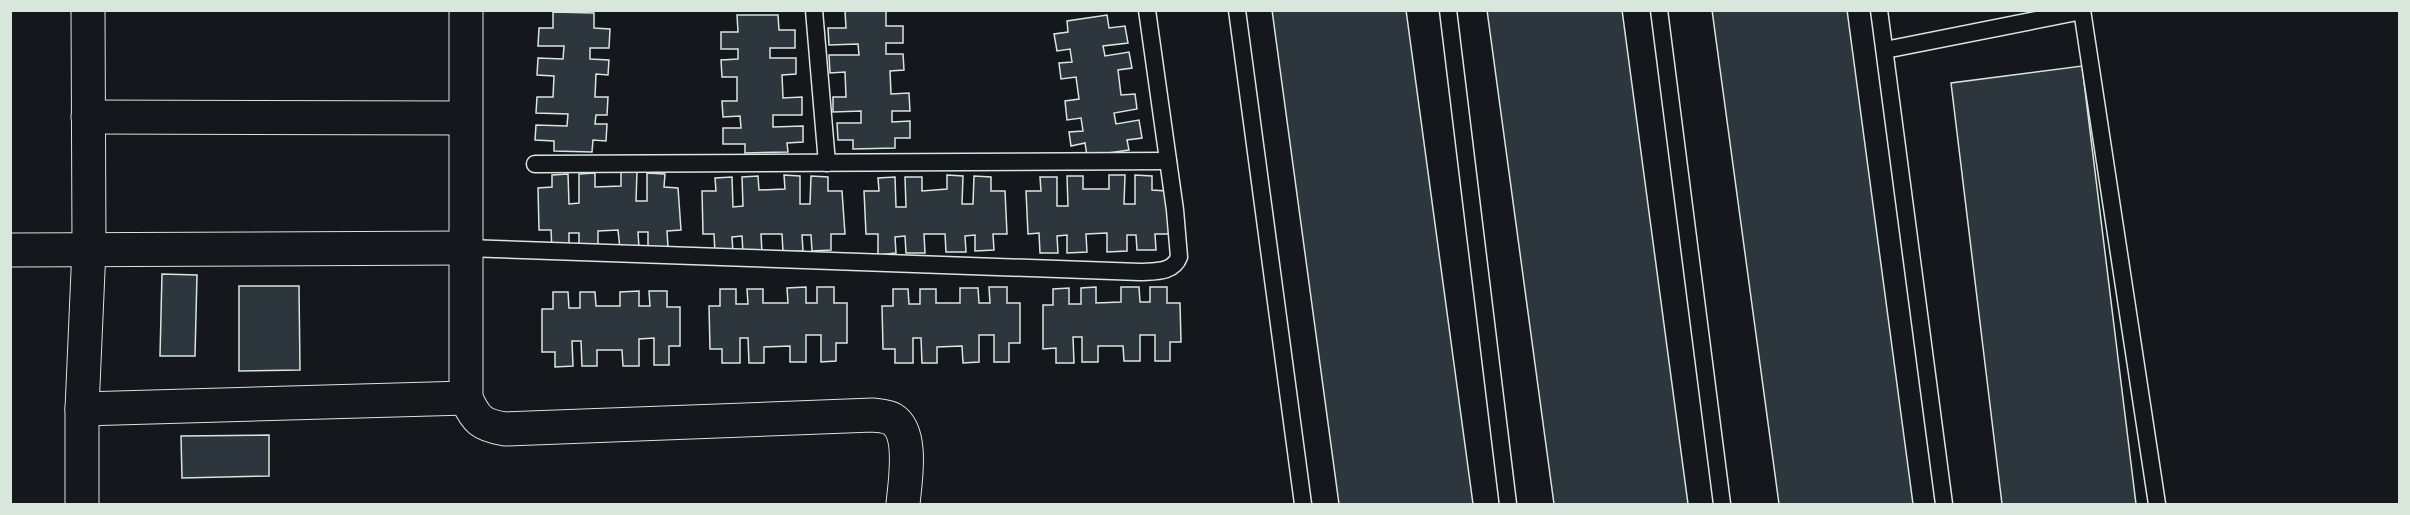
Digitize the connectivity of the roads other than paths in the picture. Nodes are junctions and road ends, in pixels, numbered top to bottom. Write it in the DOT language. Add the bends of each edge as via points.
graph roads {
  1 [pos="88,10"];
  2 [pos="466,10"];
  3 [pos="814,10"];
  4 [pos="1147,10"];
  5 [pos="1237,10"];
  6 [pos="1448,10"];
  7 [pos="1659,10"];
  8 [pos="1880,10"];
  9 [pos="2082,11"];
  10 [pos="1885,50"];
  11 [pos="88,117"];
  12 [pos="465,118"];
  13 [pos="1168,161"];
  14 [pos="827,163"];
  15 [pos="535,164"];
  16 [pos="89,248"];
  17 [pos="466,248"];
  18 [pos="10,250"];
  19 [pos="466,398"];
  20 [pos="82,409"];
  21 [pos="82,504"];
  22 [pos="903,504"];
  23 [pos="1303,504"];
  24 [pos="1509,504"];
  25 [pos="1722,504"];
  26 [pos="1944,504"];
  27 [pos="2157,504"];
  1 -- 11 [label="street"];
  2 -- 12 [label="street"];
  3 -- 14 [label="lane"];
  4 -- 13 [label="lane"];
  5 -- 23 [label="lane"];
  6 -- 24 [label="lane"];
  7 -- 25 [label="lane"];
  8 -- 10 [label="lane"];
  9 -- 10 [label="lane"];
  9 -- 27 [label="lane"];
  10 -- 26 [label="lane"];
  11 -- 12 [label="street"];
  11 -- 16 [label="street"];
  12 -- 17 [label="street"];
  13 -- 14 [label="lane"];
  13 -- 17 [label="lane" via="1179,256 1170,269 1116,271"];
  14 -- 15 [label="lane"];
  16 -- 17 [label="street"];
  16 -- 18 [label="street"];
  16 -- 20 [label="street"];
  17 -- 19 [label="street"];
  19 -- 20 [label="street"];
  19 -- 22 [label="street" via="474,416 488,426 505,429 873,415 891,418 903,431 906,447"];
  20 -- 21 [label="street"];
}
